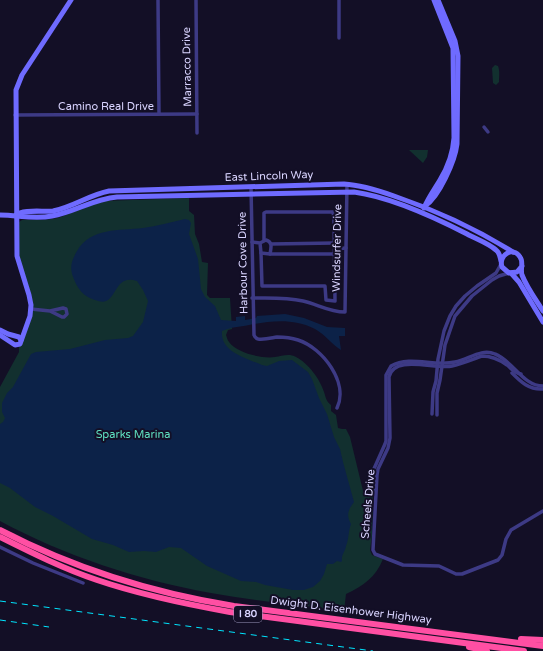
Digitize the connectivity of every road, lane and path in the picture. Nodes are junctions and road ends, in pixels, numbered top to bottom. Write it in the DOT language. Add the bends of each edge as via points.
graph roads {
  1 [pos="71,0"];
  2 [pos="158,0"];
  3 [pos="196,0"];
  4 [pos="339,0"];
  5 [pos="434,0"];
  6 [pos="438,0"];
  7 [pos="339,38"];
  8 [pos="159,114"];
  9 [pos="196,114"];
  10 [pos="15,115"];
  11 [pos="484,127"];
  12 [pos="488,132"];
  13 [pos="197,133"];
  14 [pos="347,184"];
  15 [pos="251,187"];
  16 [pos="347,192"];
  17 [pos="251,194"];
  18 [pos="425,206"];
  19 [pos="422,213"];
  20 [pos="0,215"];
  21 [pos="16,215"];
  22 [pos="262,241"];
  23 [pos="252,242"];
  24 [pos="335,243"];
  25 [pos="271,244"];
  26 [pos="335,248"];
  27 [pos="346,248"];
  28 [pos="513,252"];
  29 [pos="261,253"];
  30 [pos="270,254"];
  31 [pos="335,254"];
  32 [pos="501,262"];
  33 [pos="522,266"];
  34 [pos="510,273"];
  35 [pos="325,286"];
  36 [pos="335,286"];
  37 [pos="252,298"];
  38 [pos="31,309"];
  39 [pos="50,311"];
  40 [pos="543,311"];
  41 [pos="28,321"];
  42 [pos="543,322"];
  43 [pos="0,330"];
  44 [pos="0,335"];
  45 [pos="16,336"];
  46 [pos="21,340"];
  47 [pos="12,343"];
  48 [pos="492,355"];
  49 [pos="500,361"];
  50 [pos="437,364"];
  51 [pos="442,365"];
  52 [pos="521,374"];
  53 [pos="543,388"];
  54 [pos="435,393"];
  55 [pos="338,408"];
  56 [pos="387,414"];
  57 [pos="435,415"];
  58 [pos="375,498"];
  59 [pos="543,511"];
  60 [pos="0,527"];
  61 [pos="0,530"];
  62 [pos="0,539"];
  63 [pos="0,547"];
  64 [pos="44,551"];
  65 [pos="83,583"];
  66 [pos="450,633"];
  67 [pos="543,640"];
  68 [pos="451,641"];
  69 [pos="543,646"];
  70 [pos="487,651"];
  71 [pos="524,651"];
  1 -- 10 [label="street" via="20,78 16,90"];
  2 -- 8 [label="street"];
  3 -- 9 [label="street, Marracco Drive"];
  4 -- 7 [label="street"];
  5 -- 18 [label="street" via="454,48 454,138 450,159"];
  6 -- 18 [label="street" via="457,47 457,144 449,171 430,203"];
  8 -- 9 [label="street, Camino Real Drive"];
  8 -- 10 [label="street, Camino Real Drive"];
  9 -- 13 [label="street, Marracco Drive"];
  10 -- 21 [label="street"];
  11 -- 12 [label="street"];
  14 -- 15 [label="street, East Lincoln Way"];
  14 -- 16 [label="street, Windsurfer Drive"];
  14 -- 18 [label="street, East Lincoln Way" via="374,189"];
  15 -- 17 [label="street, Harbour Cove Drive"];
  15 -- 21 [label="street, East Lincoln Way" via="109,191 58,210 21,212"];
  16 -- 17 [label="street, East Lincoln Way"];
  16 -- 19 [label="street, East Lincoln Way" via="381,198"];
  16 -- 27 [label="street, Windsurfer Drive"];
  17 -- 21 [label="street, East Lincoln Way" via="117,197 96,200 54,216 23,218"];
  17 -- 23 [label="street, Harbour Cove Drive"];
  18 -- 19 [label="street"];
  18 -- 28 [label="street, East Lincoln Way"];
  19 -- 32 [label="street, East Lincoln Way" via="497,250"];
  20 -- 21 [label="street, East Lincoln Way"];
  21 -- 38 [label="street" via="17,256"];
  22 -- 23 [label="street"];
  22 -- 24 [label="street" via="266,212 331,211 334,213"];
  22 -- 25 [label="street" via="268,240"];
  22 -- 29 [label="street"];
  23 -- 37 [label="street, Harbour Cove Drive"];
  24 -- 25 [label="street"];
  24 -- 26 [label="street"];
  25 -- 30 [label="street"];
  26 -- 27 [label="street"];
  26 -- 31 [label="street"];
  27 -- 37 [label="street, Windsurfer Drive" via="345,312 293,299"];
  28 -- 32 [label="street" via="505,254"];
  28 -- 33 [label="street" via="520,256"];
  29 -- 30 [label="street"];
  29 -- 35 [label="street" via="262,286"];
  30 -- 31 [label="street"];
  31 -- 36 [label="street"];
  32 -- 34 [label="street" via="503,269"];
  32 -- 50 [label="street" via="496,273 477,286 456,306 444,331"];
  33 -- 34 [label="street" via="517,272"];
  33 -- 40 [label="street" via="522,275"];
  34 -- 42 [label="street" via="519,282"];
  34 -- 51 [label="street" via="492,280 461,307 450,328"];
  35 -- 36 [label="street"];
  35 -- 36 [label="street" via="325,299 335,301"];
  37 -- 55 [label="street, Harbour Cove Drive" via="253,334 256,338 290,338 317,350 330,366 337,382 341,397"];
  38 -- 39 [label="street"];
  38 -- 41 [label="street"];
  41 -- 45 [label="street"];
  41 -- 46 [label="street"];
  43 -- 45 [label="street"];
  44 -- 47 [label="street"];
  45 -- 46 [label="street"];
  45 -- 47 [label="street"];
  46 -- 47 [label="street" via="19,345"];
  48 -- 49 [label="street"];
  48 -- 51 [label="street" via="482,352"];
  48 -- 52 [label="street" via="508,362"];
  49 -- 52 [label="street" via="515,373"];
  49 -- 53 [label="street" via="526,386 534,389"];
  50 -- 51 [label="street"];
  50 -- 54 [label="street"];
  50 -- 56 [label="street, Scheels Drive" via="404,365 392,370 389,377"];
  50 -- 56 [label="street" via="403,361 391,366 386,375"];
  51 -- 54 [label="street"];
  52 -- 53 [label="street"];
  54 -- 57 [label="street"];
  56 -- 58 [label="street, Scheels Drive" via="389,442 378,469"];
  56 -- 58 [label="street" via="385,444 373,471"];
  58 -- 59 [label="street, Scheels Drive" via="375,554 406,565 439,566 458,574 498,560 511,530"];
  60 -- 64 [label="highway"];
  61 -- 64 [label="highway, Dwight D. Eisenhower Highway / I 80"];
  62 -- 68 [label="highway, Dwight D. Eisenhower Highway / I 80" via="33,556 91,578 131,591 191,605"];
  63 -- 65 [label="street" via="33,564"];
  64 -- 66 [label="highway, Dwight D. Eisenhower Highway / I 80" via="109,576 199,600"];
  66 -- 67 [label="highway"];
  66 -- 69 [label="highway, Dwight D. Eisenhower Highway / I 80"];
  68 -- 70 [label="highway"];
  68 -- 71 [label="highway, Dwight D. Eisenhower Highway / I 80"];
}
